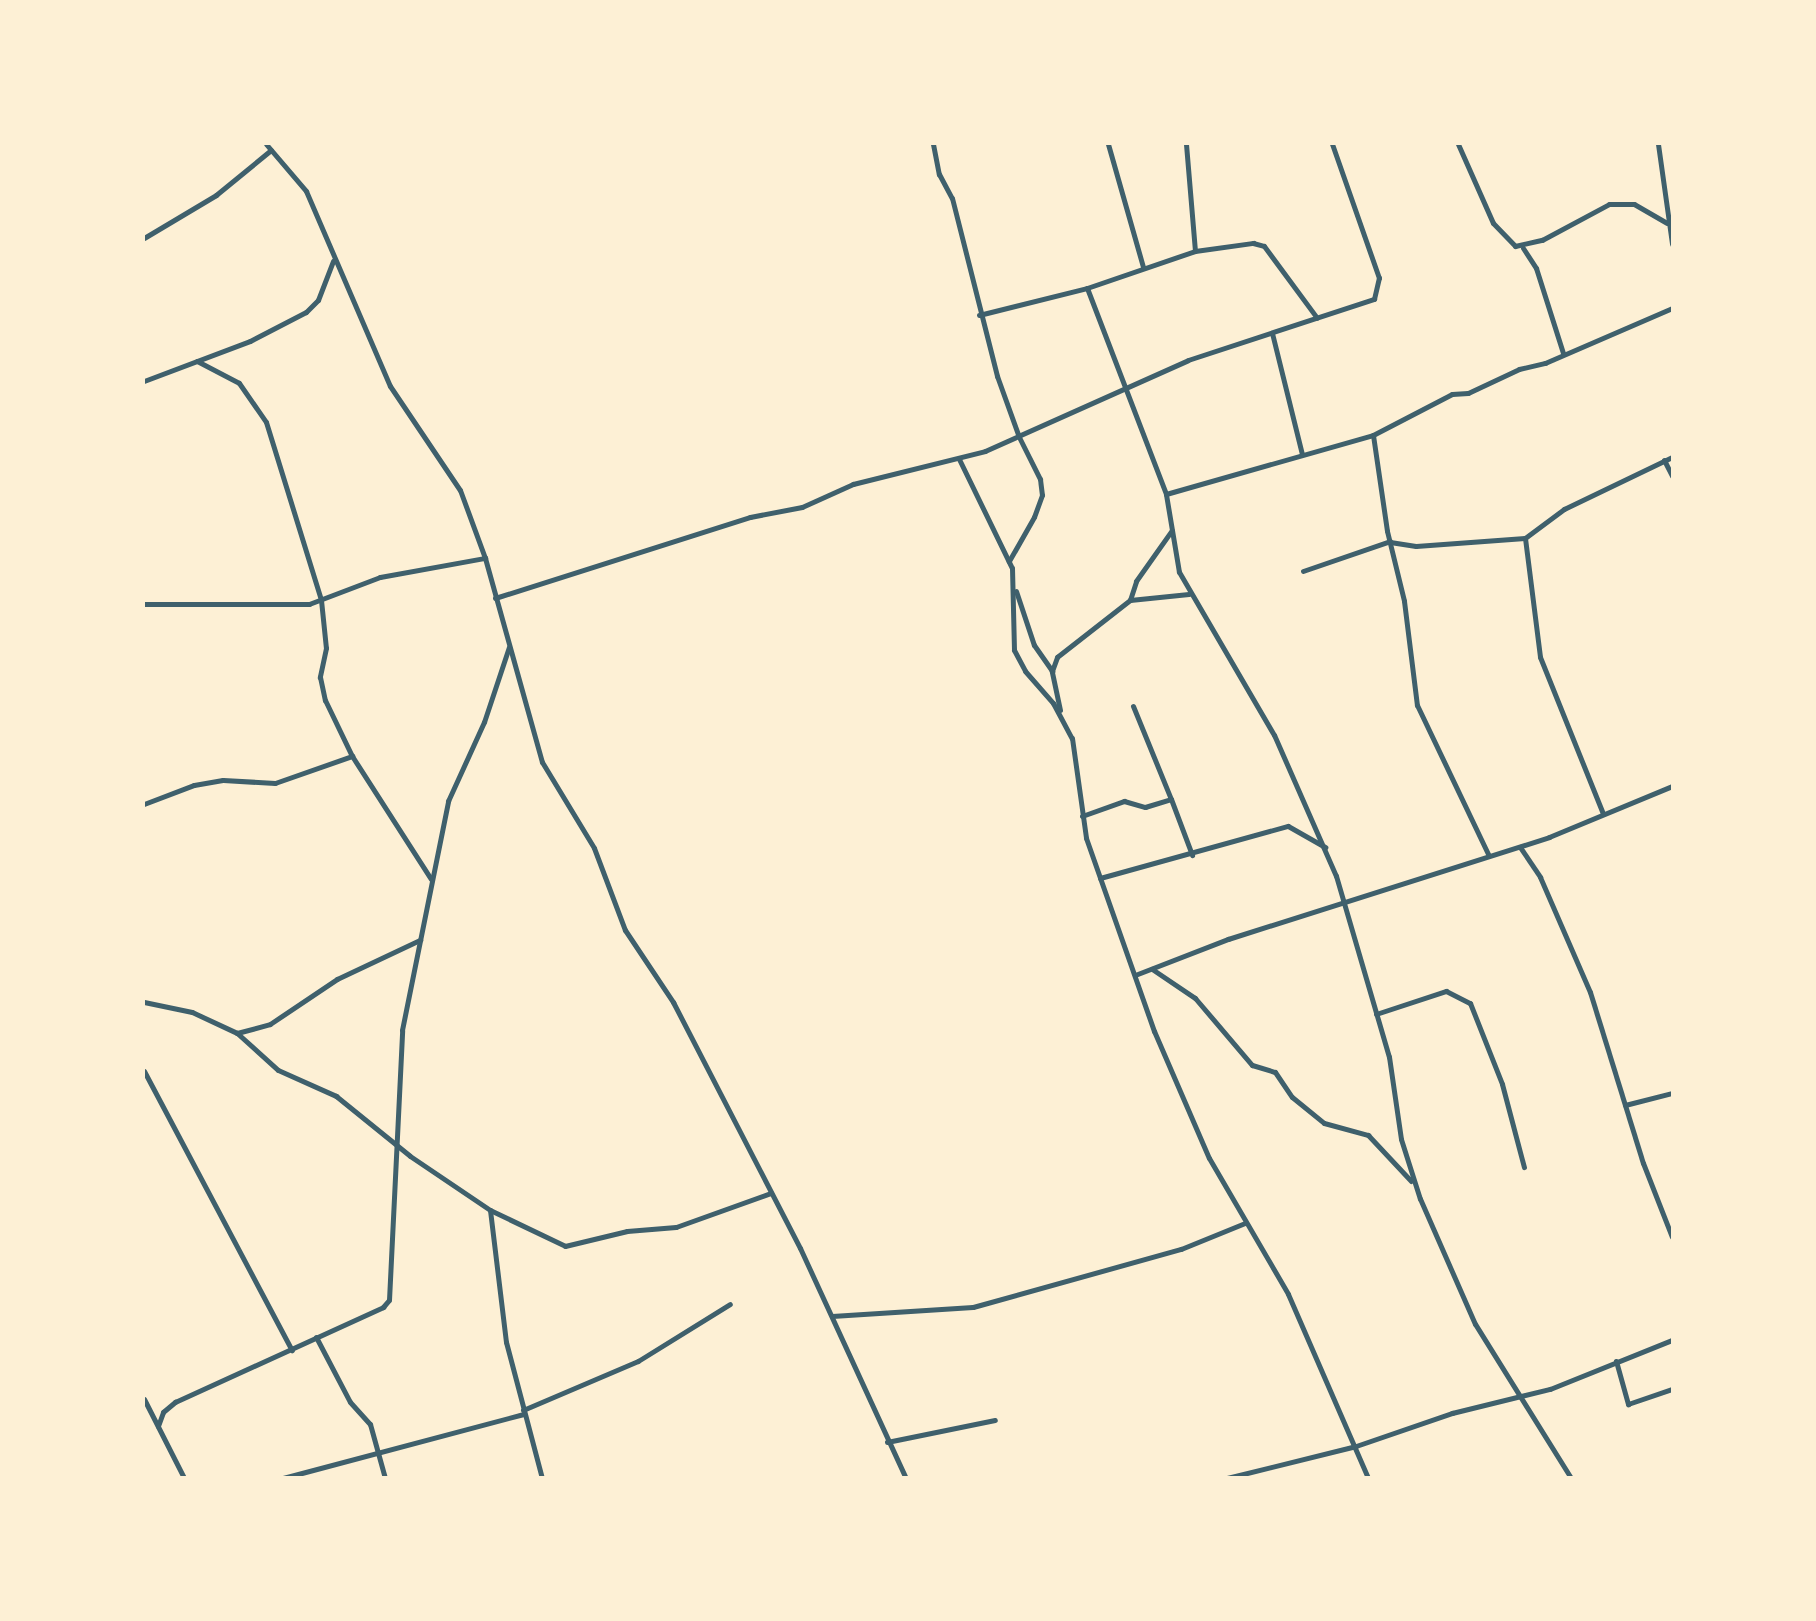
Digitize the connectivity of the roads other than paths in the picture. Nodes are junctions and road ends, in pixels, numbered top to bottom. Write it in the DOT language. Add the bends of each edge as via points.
graph roads {
  1 [pos="266,144"];
  2 [pos="933,144"];
  3 [pos="1108,144"];
  4 [pos="1186,144"];
  5 [pos="1332,144"];
  6 [pos="1458,144"];
  7 [pos="1658,144"];
  8 [pos="271,150"];
  9 [pos="1667,223"];
  10 [pos="144,238"];
  11 [pos="1672,244"];
  12 [pos="1523,248"];
  13 [pos="1195,251"];
  14 [pos="333,261"];
  15 [pos="1143,267"];
  16 [pos="1087,288"];
  17 [pos="1672,308"];
  18 [pos="979,315"];
  19 [pos="1317,318"];
  20 [pos="1272,333"];
  21 [pos="1563,354"];
  22 [pos="197,361"];
  23 [pos="144,381"];
  24 [pos="1127,387"];
  25 [pos="1373,435"];
  26 [pos="1019,437"];
  27 [pos="1302,454"];
  28 [pos="1672,457"];
  29 [pos="959,459"];
  30 [pos="1664,460"];
  31 [pos="1672,476"];
  32 [pos="1166,494"];
  33 [pos="1172,530"];
  34 [pos="1525,538"];
  35 [pos="1390,542"];
  36 [pos="485,558"];
  37 [pos="1009,561"];
  38 [pos="1303,571"];
  39 [pos="1016,591"];
  40 [pos="1189,594"];
  41 [pos="495,598"];
  42 [pos="321,600"];
  43 [pos="1130,600"];
  44 [pos="144,604"];
  45 [pos="509,646"];
  46 [pos="1052,671"];
  47 [pos="1133,706"];
  48 [pos="1061,717"];
  49 [pos="352,756"];
  50 [pos="1672,786"];
  51 [pos="1171,799"];
  52 [pos="144,804"];
  53 [pos="1603,814"];
  54 [pos="1082,816"];
  55 [pos="1520,847"];
  56 [pos="1326,848"];
  57 [pos="1192,855"];
  58 [pos="1489,856"];
  59 [pos="1100,878"];
  60 [pos="430,879"];
  61 [pos="1346,905"];
  62 [pos="420,940"];
  63 [pos="1152,969"];
  64 [pos="1135,975"];
  65 [pos="144,1002"];
  66 [pos="1376,1014"];
  67 [pos="237,1033"];
  68 [pos="144,1070"];
  69 [pos="1672,1093"];
  70 [pos="1625,1105"];
  71 [pos="394,1143"];
  72 [pos="1524,1167"];
  73 [pos="1415,1186"];
  74 [pos="771,1193"];
  75 [pos="490,1210"];
  76 [pos="1245,1223"];
  77 [pos="1672,1237"];
  78 [pos="730,1304"];
  79 [pos="832,1316"];
  80 [pos="316,1337"];
  81 [pos="1672,1340"];
  82 [pos="292,1350"];
  83 [pos="1616,1361"];
  84 [pos="1672,1389"];
  85 [pos="1521,1396"];
  86 [pos="144,1399"];
  87 [pos="523,1412"];
  88 [pos="995,1420"];
  89 [pos="158,1426"];
  90 [pos="887,1442"];
  91 [pos="1356,1446"];
  92 [pos="380,1455"];
  93 [pos="184,1478"];
  94 [pos="283,1478"];
  95 [pos="385,1478"];
  96 [pos="542,1478"];
  97 [pos="906,1478"];
  98 [pos="1227,1478"];
  99 [pos="1368,1478"];
  100 [pos="1571,1478"];
  1 -- 8 [label="street"];
  2 -- 18 [label="street" via="939,174 952,198"];
  3 -- 15 [label="street"];
  4 -- 13 [label="street"];
  5 -- 19 [label="street" via="1380,287 1374,299"];
  6 -- 12 [label="street" via="1493,223 1506,240"];
  7 -- 9 [label="street" via="1664,163"];
  8 -- 10 [label="street" via="216,195"];
  8 -- 14 [label="street" via="306,191"];
  9 -- 11 [label="street"];
  9 -- 12 [label="street" via="1634,204 1609,204"];
  12 -- 21 [label="street" via="1536,268"];
  13 -- 15 [label="street"];
  13 -- 19 [label="street" via="1253,243 1264,246"];
  14 -- 22 [label="street" via="318,300 306,312"];
  14 -- 36 [label="street" via="390,386 454,480"];
  15 -- 16 [label="street"];
  16 -- 18 [label="street"];
  16 -- 24 [label="street"];
  17 -- 21 [label="street"];
  18 -- 26 [label="street"];
  19 -- 20 [label="street"];
  20 -- 24 [label="street" via="1198,356"];
  20 -- 27 [label="street"];
  21 -- 25 [label="street" via="1468,393 1452,394"];
  22 -- 23 [label="street"];
  22 -- 42 [label="street" via="239,383 267,422"];
  24 -- 26 [label="street"];
  24 -- 32 [label="street"];
  25 -- 27 [label="street"];
  25 -- 35 [label="street"];
  26 -- 29 [label="street"];
  26 -- 37 [label="street" via="1040,479 1042,495"];
  27 -- 32 [label="street"];
  28 -- 30 [label="street"];
  29 -- 37 [label="street"];
  29 -- 41 [label="street" via="853,484 802,507 750,517"];
  30 -- 31 [label="street"];
  30 -- 34 [label="street" via="1564,509"];
  32 -- 33 [label="street"];
  33 -- 40 [label="street" via="1179,572"];
  33 -- 43 [label="street" via="1136,581"];
  34 -- 35 [label="street" via="1416,546"];
  34 -- 53 [label="street" via="1539,657"];
  35 -- 38 [label="street"];
  35 -- 58 [label="street" via="1404,601 1417,705"];
  36 -- 41 [label="street"];
  36 -- 42 [label="street" via="380,577"];
  37 -- 39 [label="street"];
  39 -- 46 [label="street" via="1034,645"];
  39 -- 48 [label="street" via="1014,650"];
  40 -- 43 [label="street"];
  40 -- 56 [label="street" via="1274,735"];
  41 -- 45 [label="street"];
  42 -- 44 [label="street" via="290,606"];
  42 -- 49 [label="street" via="326,648 321,682"];
  43 -- 46 [label="street" via="1065,647"];
  45 -- 60 [label="street" via="484,722 456,776"];
  45 -- 74 [label="street" via="551,782 594,848 625,930 673,1002"];
  46 -- 48 [label="street"];
  47 -- 51 [label="street"];
  48 -- 54 [label="street" via="1074,751"];
  49 -- 52 [label="street" via="275,782 214,782"];
  49 -- 60 [label="street"];
  50 -- 53 [label="street"];
  51 -- 54 [label="street" via="1145,807 1124,801"];
  51 -- 57 [label="street"];
  53 -- 55 [label="street"];
  54 -- 59 [label="street"];
  55 -- 58 [label="street"];
  55 -- 70 [label="street" via="1540,877 1590,992"];
  56 -- 57 [label="street" via="1288,826"];
  56 -- 61 [label="street"];
  57 -- 59 [label="street" via="1163,858"];
  58 -- 61 [label="street"];
  59 -- 64 [label="street"];
  60 -- 62 [label="street"];
  61 -- 63 [label="street" via="1228,939"];
  61 -- 66 [label="street"];
  62 -- 67 [label="street" via="337,979 270,1024"];
  62 -- 71 [label="street" via="402,1030"];
  63 -- 64 [label="street"];
  63 -- 73 [label="street" via="1195,998 1252,1065 1275,1072 1292,1097 1324,1123 1368,1135"];
  64 -- 76 [label="street" via="1209,1158"];
  65 -- 67 [label="street" via="192,1012"];
  66 -- 72 [label="street" via="1446,991 1470,1003 1502,1084"];
  66 -- 73 [label="street"];
  67 -- 71 [label="street" via="278,1070 336,1096"];
  68 -- 82 [label="street"];
  69 -- 70 [label="street"];
  70 -- 77 [label="street"];
  71 -- 75 [label="street"];
  71 -- 80 [label="street" via="389,1300"];
  73 -- 85 [label="street" via="1475,1324"];
  74 -- 75 [label="street" via="676,1227 627,1231 570,1247"];
  74 -- 79 [label="street"];
  75 -- 87 [label="street" via="506,1342"];
  76 -- 79 [label="street" via="1181,1249 986,1304"];
  76 -- 91 [label="street" via="1281,1279"];
  78 -- 87 [label="street" via="638,1361"];
  79 -- 90 [label="street"];
  80 -- 82 [label="street"];
  80 -- 92 [label="street" via="351,1402 370,1424"];
  81 -- 83 [label="street"];
  82 -- 89 [label="street" via="175,1402 163,1412"];
  83 -- 84 [label="street" via="1629,1404"];
  83 -- 85 [label="street"];
  85 -- 91 [label="street"];
  85 -- 100 [label="street"];
  86 -- 89 [label="street"];
  87 -- 92 [label="street" via="428,1436"];
  87 -- 96 [label="street"];
  88 -- 90 [label="street"];
  89 -- 93 [label="street"];
  90 -- 97 [label="street"];
  91 -- 98 [label="street"];
  91 -- 99 [label="street"];
  92 -- 94 [label="street"];
  92 -- 95 [label="street"];
}
